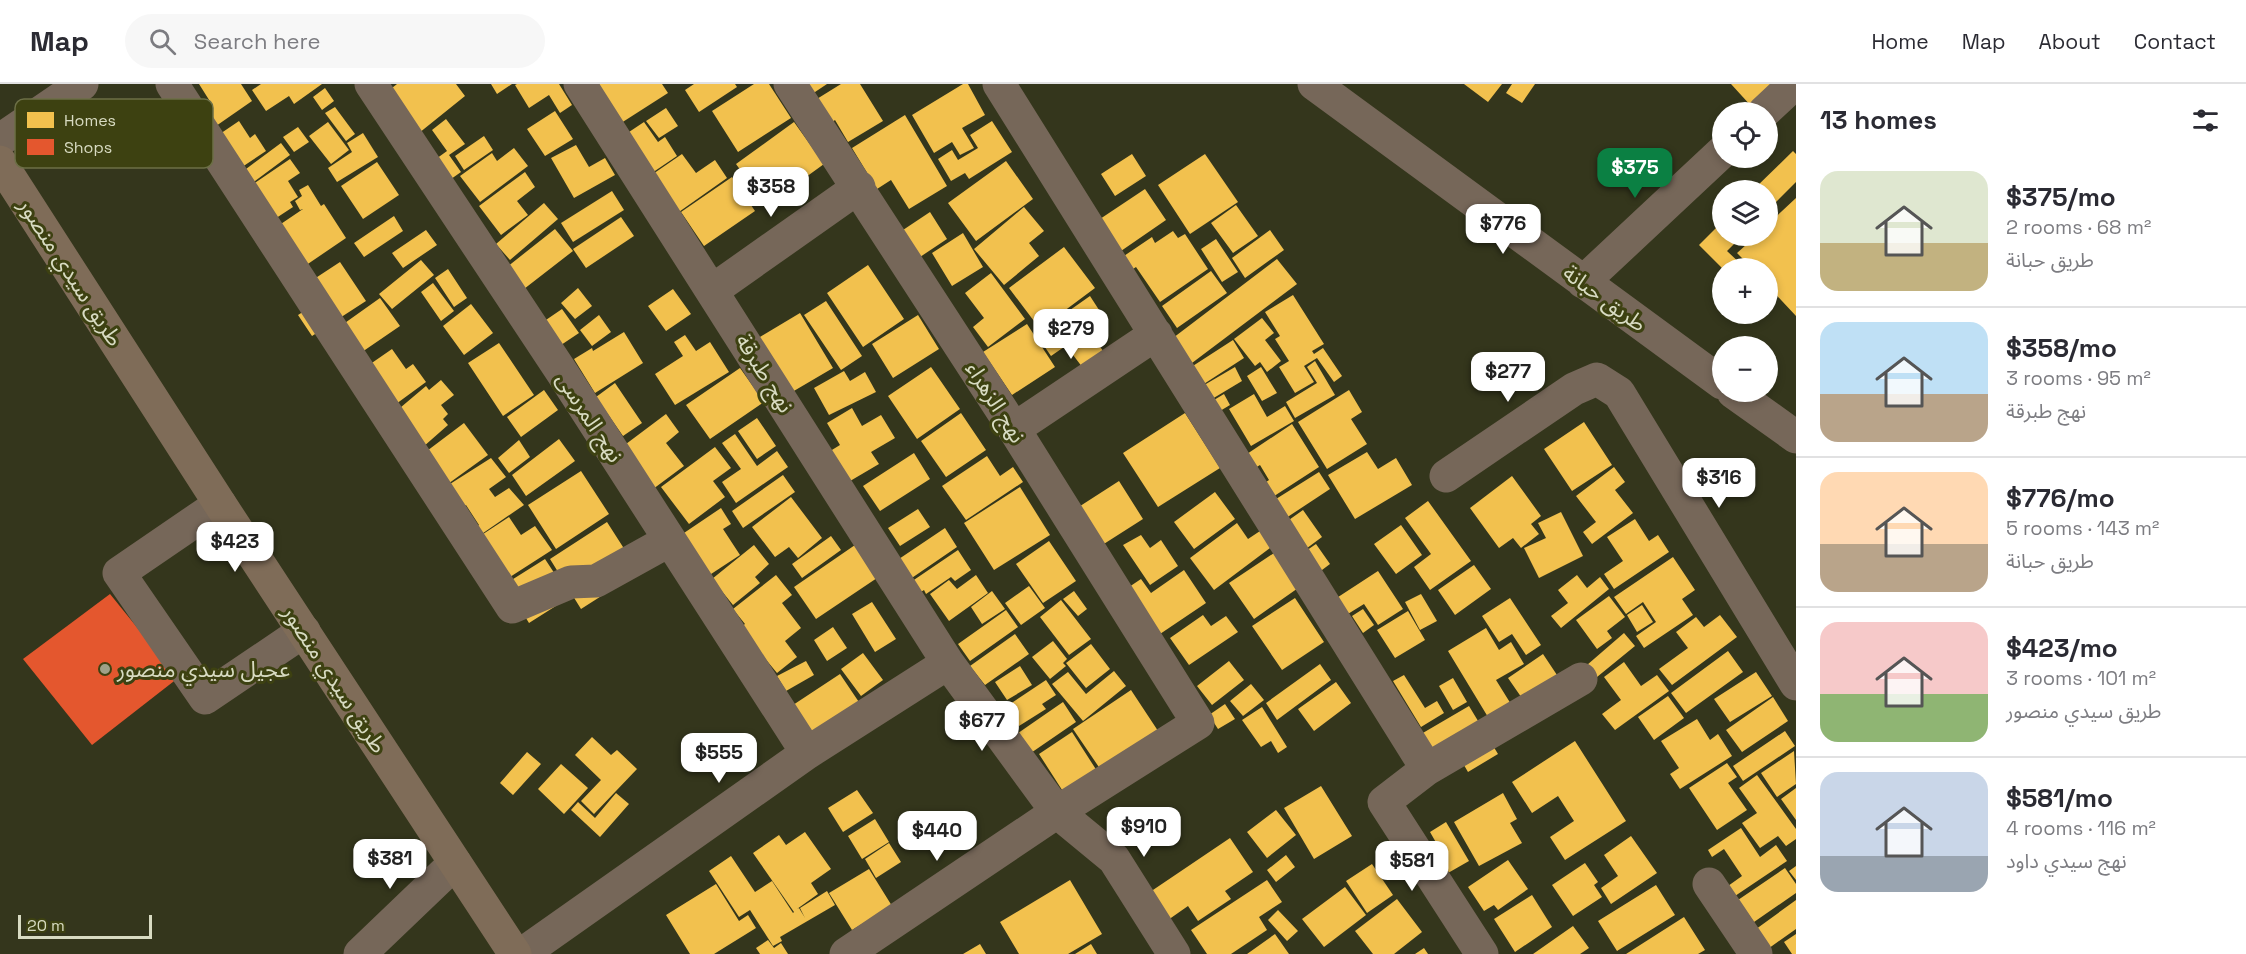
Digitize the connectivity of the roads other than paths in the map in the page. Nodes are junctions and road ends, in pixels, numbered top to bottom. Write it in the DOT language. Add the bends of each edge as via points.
graph roads {
  1 [pos="82,84"];
  2 [pos="172,84"];
  3 [pos="371,84"];
  4 [pos="580,84"];
  5 [pos="790,84"];
  6 [pos="999,84"];
  7 [pos="1314,84"];
  8 [pos="1794,84"];
  9 [pos="60,99"];
  10 [pos="182,99"];
  11 [pos="1775,102"];
  12 [pos="15,130"];
  13 [pos="0,140"];
  14 [pos="213,147"];
  15 [pos="1712,161"];
  16 [pos="0,162"];
  17 [pos="859,187"];
  18 [pos="1583,282"];
  19 [pos="713,290"];
  20 [pos="1156,334"];
  21 [pos="1712,376"];
  22 [pos="1747,402"];
  23 [pos="1014,429"];
  24 [pos="1796,437"];
  25 [pos="1446,476"];
  26 [pos="220,504"];
  27 [pos="669,540"];
  28 [pos="304,631"];
  29 [pos="948,663"];
  30 [pos="1581,679"];
  31 [pos="1796,684"];
  32 [pos="807,753"];
  33 [pos="1427,770"];
  34 [pos="1057,812"];
  35 [pos="455,863"];
  36 [pos="1709,884"];
  37 [pos="360,954"];
  38 [pos="515,954"];
  39 [pos="522,954"];
  40 [pos="846,954"];
  41 [pos="1174,954"];
  42 [pos="1482,954"];
  43 [pos="1756,954"];
  1 -- 9 [label="street"];
  2 -- 10 [label="street"];
  3 -- 27 [label="street, نهج المرسى"];
  4 -- 19 [label="street, نهج طبرقة"];
  5 -- 17 [label="street, نهج الزهراء"];
  6 -- 20 [label="street"];
  7 -- 18 [label="street, طريق حبانة"];
  8 -- 11 [label="street"];
  12 -- 13 [label="street"];
  14 -- 27 [label="street" via="512,607 571,582 596,581"];
  15 -- 18 [label="street"];
  16 -- 26 [label="main road, طريق سيدي منصور"];
  17 -- 19 [label="street"];
  17 -- 23 [label="street, نهج الزهراء"];
  18 -- 21 [label="street, طريق حبانة"];
  19 -- 29 [label="street, نهج طبرقة"];
  20 -- 23 [label="street"];
  20 -- 33 [label="street"];
  22 -- 24 [label="street"];
  23 -- 34 [label="street, نهج الزهراء" via="1198,723"];
  25 -- 31 [label="street" via="1574,389 1597,379 1619,393"];
  26 -- 28 [label="main road, طريق سيدي منصور"];
  26 -- 28 [label="street" via="119,573 205,698"];
  27 -- 32 [label="street, نهج المرسى"];
  28 -- 35 [label="main road, طريق سيدي منصور"];
  29 -- 32 [label="street"];
  29 -- 34 [label="street, نهج طبرقة"];
  30 -- 33 [label="street"];
  32 -- 39 [label="street"];
  33 -- 42 [label="street" via="1384,802"];
  34 -- 40 [label="street"];
  34 -- 41 [label="street, نهج طبرقة" via="1114,859"];
  35 -- 37 [label="street"];
  35 -- 38 [label="main road, طريق سيدي منصور"];
  36 -- 43 [label="street"];
}
